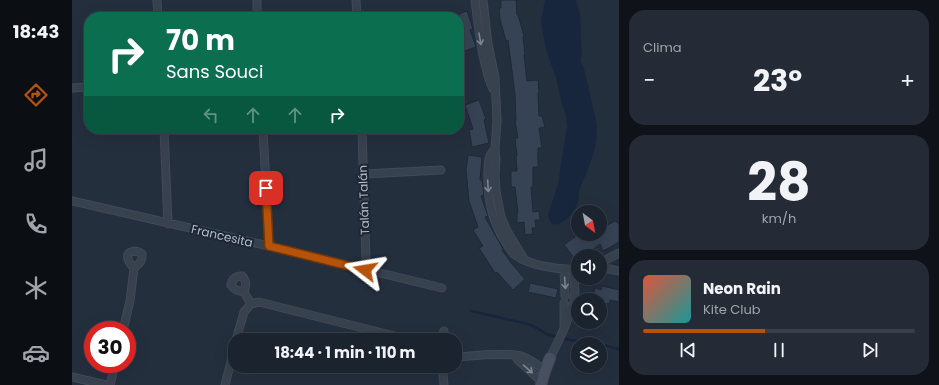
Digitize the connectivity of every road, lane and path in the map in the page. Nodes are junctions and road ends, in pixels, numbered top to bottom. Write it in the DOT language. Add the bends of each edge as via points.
graph roads {
  1 [pos="158,0"];
  2 [pos="257,0"];
  3 [pos="356,0"];
  4 [pos="475,0"];
  5 [pos="483,0"];
  6 [pos="158,12"];
  7 [pos="258,12"];
  8 [pos="356,12"];
  9 [pos="84,87"];
  10 [pos="72,88"];
  11 [pos="495,92"];
  12 [pos="164,134"];
  13 [pos="263,134"];
  14 [pos="362,134"];
  15 [pos="441,170"];
  16 [pos="364,174"];
  17 [pos="72,201"];
  18 [pos="168,224"];
  19 [pos="269,246"];
  20 [pos="619,253"];
  21 [pos="607,259"];
  22 [pos="134,268"];
  23 [pos="607,268"];
  24 [pos="564,269"];
  25 [pos="571,269"];
  26 [pos="365,270"];
  27 [pos="619,271"];
  28 [pos="575,285"];
  29 [pos="442,288"];
  30 [pos="244,292"];
  31 [pos="251,304"];
  32 [pos="125,321"];
  33 [pos="564,330"];
  34 [pos="238,333"];
  35 [pos="382,333"];
  36 [pos="552,354"];
  37 [pos="515,356"];
  38 [pos="462,357"];
  39 [pos="545,371"];
  40 [pos="113,373"];
  41 [pos="228,373"];
  42 [pos="441,373"];
  43 [pos="443,373"];
  44 [pos="72,377"];
  45 [pos="542,383"];
  46 [pos="106,385"];
  47 [pos="110,385"];
  48 [pos="225,385"];
  49 [pos="439,385"];
  50 [pos="444,385"];
  1 -- 6 [label="street"];
  2 -- 7 [label="street"];
  3 -- 8 [label="street"];
  4 -- 11 [label="street, one-way" via="488,80"];
  5 -- 11 [label="street"];
  9 -- 10 [label="street"];
  11 -- 24 [label="street" via="496,190 507,231 524,259"];
  12 -- 18 [label="street"];
  13 -- 19 [label="street"];
  14 -- 16 [label="street, Talán Talán"];
  15 -- 16 [label="street"];
  16 -- 26 [label="street, Talán Talán"];
  17 -- 18 [label="street, Francesita"];
  18 -- 19 [label="street, Francesita"];
  19 -- 26 [label="street, Francesita"];
  20 -- 21 [label="street"];
  22 -- 32 [label="street"];
  23 -- 27 [label="street"];
  24 -- 25 [label="street"];
  24 -- 33 [label="street, one-way"];
  26 -- 29 [label="street, Francesita"];
  28 -- 33 [label="street" via="570,316"];
  30 -- 31 [label="street"];
  31 -- 34 [label="street" via="244,312"];
  31 -- 35 [label="street" via="259,302"];
  33 -- 36 [label="street"];
  36 -- 39 [label="street"];
  37 -- 38 [label="street"];
  37 -- 39 [label="street" via="534,362"];
  37 -- 45 [label="street, one-way"];
  39 -- 45 [label="street"];
  40 -- 47 [label="street"];
  41 -- 48 [label="street"];
  42 -- 49 [label="street"];
  43 -- 50 [label="street"];
  44 -- 46 [label="street"];
}
